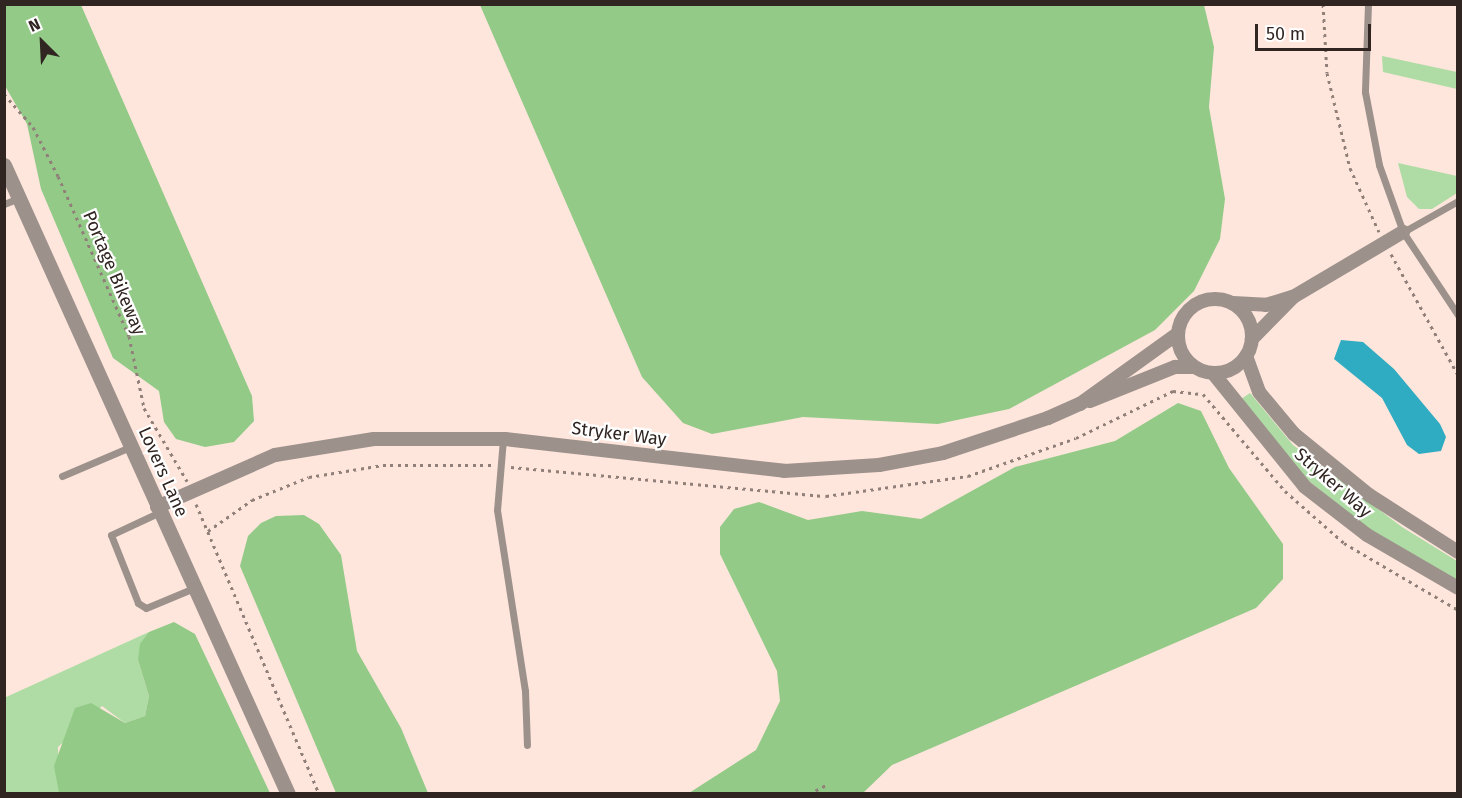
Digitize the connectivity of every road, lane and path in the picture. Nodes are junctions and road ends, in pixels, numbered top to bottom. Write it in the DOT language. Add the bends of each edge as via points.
graph roads {
  1 [pos="1323,4"];
  2 [pos="1368,4"];
  3 [pos="4,94"];
  4 [pos="4,165"];
  5 [pos="19,198"];
  6 [pos="1458,201"];
  7 [pos="4,204"];
  8 [pos="1403,232"];
  9 [pos="1384,243"];
  10 [pos="1293,297"];
  11 [pos="1229,302"];
  12 [pos="1458,315"];
  13 [pos="1178,334"];
  14 [pos="1252,339"];
  15 [pos="1246,356"];
  16 [pos="1194,367"];
  17 [pos="1213,373"];
  18 [pos="1458,375"];
  19 [pos="1080,404"];
  20 [pos="502,439"];
  21 [pos="130,447"];
  22 [pos="182,469"];
  23 [pos="62,476"];
  24 [pos="158,509"];
  25 [pos="205,523"];
  26 [pos="1458,552"];
  27 [pos="194,588"];
  28 [pos="1458,588"];
  29 [pos="527,745"];
  30 [pos="826,785"];
  31 [pos="288,794"];
  32 [pos="319,794"];
  33 [pos="809,794"];
  1 -- 9 [label="path" via="1327,73 1350,168"];
  2 -- 8 [label="lane" via="1364,50 1371,132"];
  3 -- 22 [label="path, Portage Bikeway" via="33,127 58,176 129,336 144,408"];
  4 -- 5 [label="street, Lovers Lane"];
  5 -- 7 [label="lane"];
  5 -- 21 [label="street, Lovers Lane"];
  6 -- 8 [label="lane"];
  8 -- 9 [label="street"];
  8 -- 12 [label="lane"];
  9 -- 10 [label="street"];
  9 -- 18 [label="path" via="1427,312"];
  10 -- 11 [label="street" via="1255,306"];
  10 -- 14 [label="street"];
  11 -- 13 [label="street, Stryker Way" via="1195,304"];
  11 -- 14 [label="street" via="1247,317"];
  13 -- 16 [label="street" via="1184,358"];
  13 -- 19 [label="street, Stryker Way"];
  14 -- 15 [label="street"];
  15 -- 17 [label="street" via="1233,369"];
  15 -- 26 [label="street, Stryker Way" via="1260,392 1294,434 1369,495"];
  16 -- 17 [label="street, Stryker Way"];
  16 -- 19 [label="street, Stryker Way" via="1175,367"];
  17 -- 28 [label="street, Stryker Way" via="1305,487 1367,536"];
  19 -- 20 [label="street, Stryker Way" via="944,453 823,469 734,467"];
  20 -- 24 [label="street, Stryker Way" via="374,439 298,449"];
  20 -- 29 [label="lane" via="497,510"];
  21 -- 23 [label="lane"];
  21 -- 24 [label="street, Lovers Lane"];
  24 -- 27 [label="street, Lovers Lane"];
  24 -- 27 [label="lane" via="111,535 138,603 146,608"];
  25 -- 32 [label="path"];
  27 -- 31 [label="street, Lovers Lane"];
  30 -- 33 [label="path"];
}
